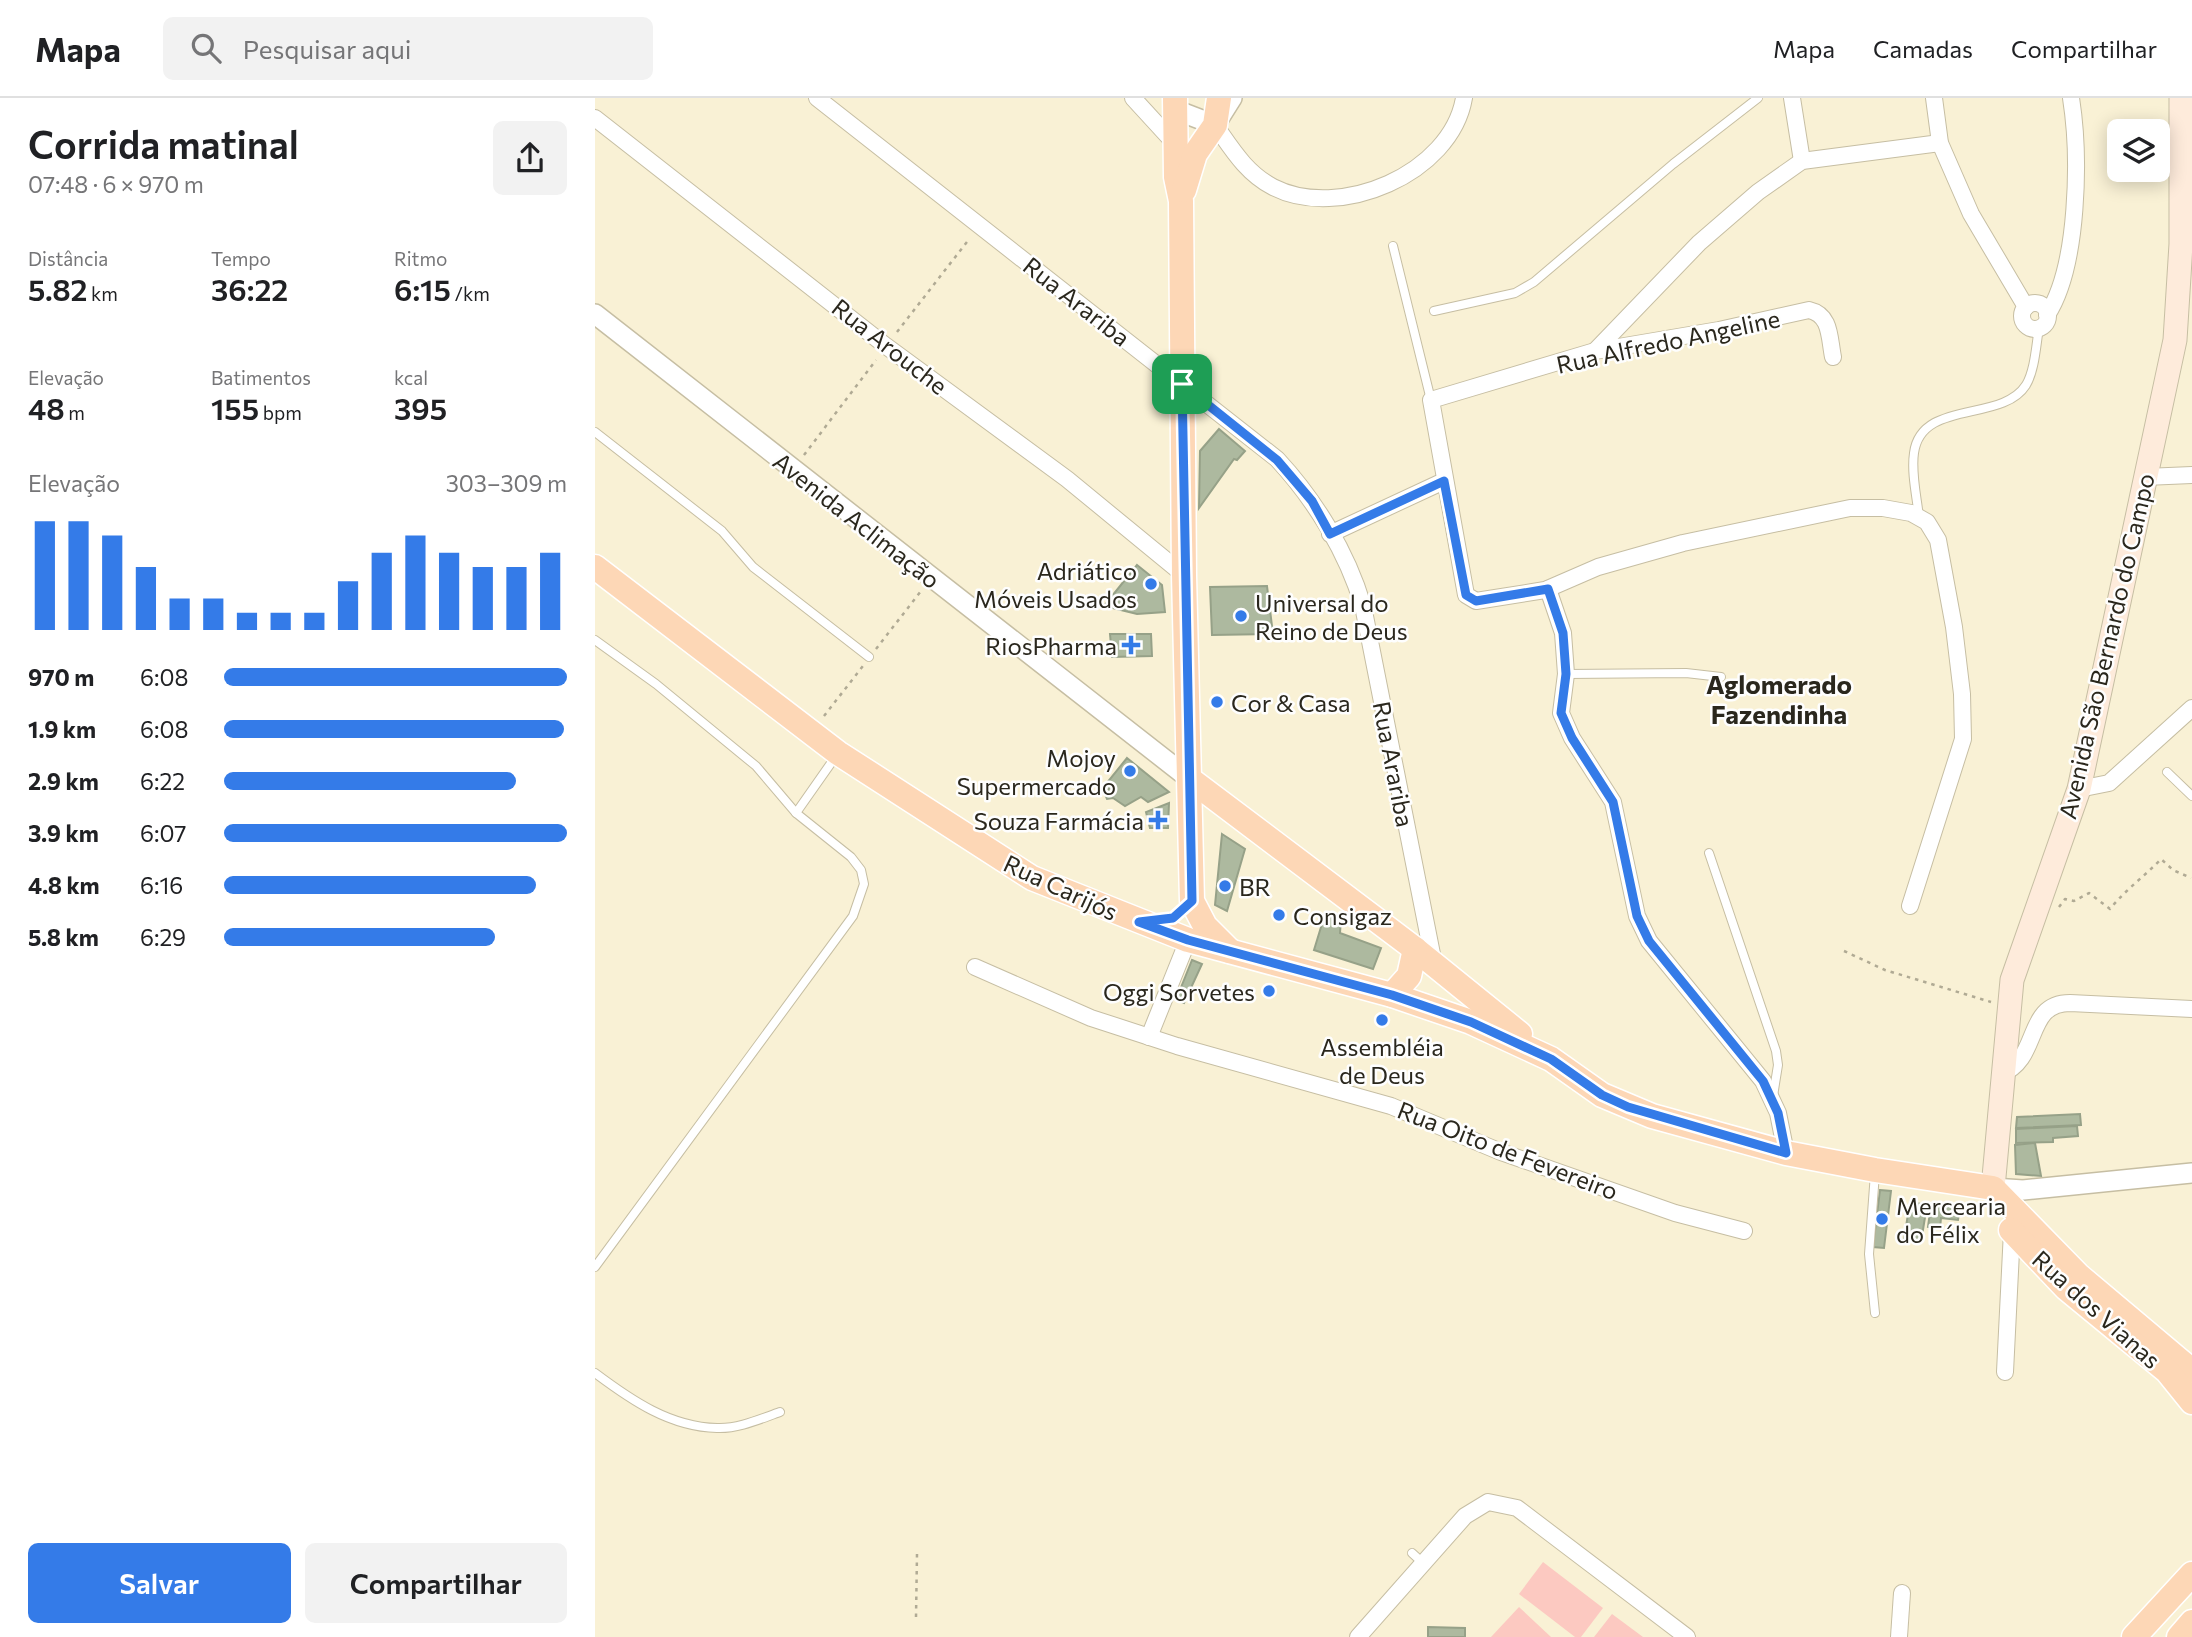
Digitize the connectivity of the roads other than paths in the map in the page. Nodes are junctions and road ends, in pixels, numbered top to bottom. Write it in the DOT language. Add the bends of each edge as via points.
graph roads {
  1 [pos="817,98"];
  2 [pos="1133,98"];
  3 [pos="1216,98"];
  4 [pos="1232,98"];
  5 [pos="1464,98"];
  6 [pos="1758,98"];
  7 [pos="1792,98"];
  8 [pos="1934,98"];
  9 [pos="2071,98"];
  10 [pos="2182,98"];
  11 [pos="1191,113"];
  12 [pos="2192,113"];
  13 [pos="595,118"];
  14 [pos="1940,143"];
  15 [pos="1177,146"];
  16 [pos="1802,161"];
  17 [pos="1181,201"];
  18 [pos="1393,246"];
  19 [pos="1434,311"];
  20 [pos="595,314"];
  21 [pos="2043,322"];
  22 [pos="1595,351"];
  23 [pos="1833,357"];
  24 [pos="1182,384"];
  25 [pos="1431,400"];
  26 [pos="595,432"];
  27 [pos="2192,475"];
  28 [pos="2145,477"];
  29 [pos="1444,481"];
  30 [pos="1919,517"];
  31 [pos="1330,534"];
  32 [pos="595,567"];
  33 [pos="1184,575"];
  34 [pos="1548,589"];
  35 [pos="595,640"];
  36 [pos="869,657"];
  37 [pos="1566,674"];
  38 [pos="1721,677"];
  39 [pos="2192,708"];
  40 [pos="838,754"];
  41 [pos="2167,772"];
  42 [pos="1191,780"];
  43 [pos="2079,789"];
  44 [pos="2192,796"];
  45 [pos="796,813"];
  46 [pos="1709,853"];
  47 [pos="1192,901"];
  48 [pos="1910,906"];
  49 [pos="1139,922"];
  50 [pos="1188,940"];
  51 [pos="1231,952"];
  52 [pos="1424,956"];
  53 [pos="975,967"];
  54 [pos="1392,995"];
  55 [pos="2192,1009"];
  56 [pos="1149,1037"];
  57 [pos="1551,1059"];
  58 [pos="2001,1074"];
  59 [pos="1773,1099"];
  60 [pos="1786,1153"];
  61 [pos="1875,1170"];
  62 [pos="2192,1173"];
  63 [pos="1983,1186"];
  64 [pos="1744,1231"];
  65 [pos="2012,1231"];
  66 [pos="595,1267"];
  67 [pos="1875,1313"];
  68 [pos="2192,1371"];
  69 [pos="2005,1372"];
  70 [pos="595,1373"];
  71 [pos="2192,1402"];
  72 [pos="780,1412"];
  73 [pos="2192,1574"];
  74 [pos="1902,1593"];
  75 [pos="2192,1622"];
  76 [pos="1357,1637"];
  77 [pos="1687,1637"];
  78 [pos="1899,1637"];
  79 [pos="2134,1637"];
  80 [pos="2179,1637"];
  1 -- 24 [label="street, Rua Arariba"];
  2 -- 15 [label="street"];
  3 -- 11 [label="main road"];
  4 -- 11 [label="street"];
  5 -- 11 [label="street" via="1452,130 1433,154 1408,173 1373,190 1324,199 1299,196 1259,179"];
  6 -- 19 [label="lane" via="1534,282 1515,293"];
  7 -- 16 [label="street"];
  8 -- 14 [label="street"];
  9 -- 21 [label="street" via="2078,160 2074,213 2057,300"];
  10 -- 12 [label="street"];
  10 -- 28 [label="main road, Avenida São Bernardo do Campo" via="2175,340"];
  11 -- 15 [label="main road"];
  11 -- 17 [label="main road" via="1195,154"];
  13 -- 33 [label="street, Rua Arouche" via="1067,479"];
  14 -- 16 [label="street"];
  14 -- 21 [label="street" via="1971,214 2026,307 2037,303 2044,308"];
  15 -- 17 [label="main road"];
  16 -- 22 [label="street" via="1699,243"];
  17 -- 24 [label="main road"];
  18 -- 25 [label="lane"];
  20 -- 42 [label="street, Avenida Aclimação"];
  21 -- 30 [label="lane" via="2027,384 2013,401 1945,418 1925,430 1913,452"];
  22 -- 23 [label="street, Rua Alfredo Angeline" via="1809,310 1826,321"];
  22 -- 25 [label="street, Rua Alfredo Angeline"];
  24 -- 31 [label="street, Rua Arariba" via="1277,460 1312,501"];
  24 -- 33 [label="main road"];
  25 -- 29 [label="street"];
  26 -- 36 [label="lane" via="722,531 753,567"];
  27 -- 28 [label="street"];
  28 -- 43 [label="main road, Avenida São Bernardo do Campo"];
  29 -- 31 [label="street"];
  29 -- 34 [label="street" via="1466,595 1476,601"];
  30 -- 34 [label="street" via="1883,508 1850,508 1644,552"];
  30 -- 48 [label="street" via="1938,540 1954,627 1962,739"];
  31 -- 52 [label="street, Rua Arariba" via="1355,578 1363,606"];
  32 -- 40 [label="main road, Rua Carijós"];
  33 -- 42 [label="main road"];
  34 -- 37 [label="street" via="1563,633"];
  35 -- 45 [label="lane" via="756,766"];
  37 -- 38 [label="lane"];
  37 -- 59 [label="street" via="1561,713 1613,802 1637,916 1649,941"];
  39 -- 43 [label="street" via="2109,783"];
  40 -- 45 [label="lane"];
  40 -- 49 [label="main road, Rua Carijós" via="1031,878"];
  41 -- 44 [label="lane"];
  42 -- 47 [label="main road"];
  42 -- 52 [label="main road, Avenida Aclimação"];
  43 -- 58 [label="main road, Avenida São Bernardo do Campo" via="2019,957"];
  45 -- 66 [label="lane" via="861,870 864,884 853,916"];
  46 -- 59 [label="lane" via="1776,1051"];
  47 -- 49 [label="main road" via="1173,918"];
  47 -- 51 [label="main road" via="1205,926"];
  49 -- 50 [label="main road, Rua Carijós"];
  50 -- 51 [label="main road, Rua Carijós"];
  50 -- 56 [label="street"];
  51 -- 54 [label="main road, Rua Carijós"];
  52 -- 54 [label="main road"];
  52 -- 57 [label="main road, Avenida Aclimação"];
  53 -- 56 [label="street, Rua Oito de Fevereiro" via="1091,1018"];
  54 -- 57 [label="main road, Rua Carijós" via="1471,1022"];
  55 -- 58 [label="street" via="2052,1005 2042,1015 2017,1067"];
  56 -- 64 [label="street, Rua Oito de Fevereiro" via="1391,1106 1501,1152 1675,1213"];
  57 -- 60 [label="main road, Rua Carijós" via="1602,1095 1628,1107"];
  58 -- 63 [label="main road, Avenida São Bernardo do Campo"];
  59 -- 60 [label="street"];
  60 -- 61 [label="main road, Rua Carijós"];
  61 -- 63 [label="main road, Rua Carijós"];
  61 -- 67 [label="lane" via="1869,1254"];
  62 -- 63 [label="street" via="2023,1190"];
  63 -- 65 [label="main road, Rua dos Vianas"];
  63 -- 68 [label="main road, Rua dos Vianas" via="2078,1275"];
  65 -- 69 [label="street"];
  65 -- 71 [label="main road, Rua dos Vianas" via="2066,1288 2167,1371"];
  70 -- 72 [label="lane" via="652,1412 715,1428 740,1426"];
  73 -- 79 [label="main road"];
  74 -- 78 [label="street"];
  75 -- 80 [label="main road"];
  76 -- 77 [label="street" via="1418,1558 1488,1502 1517,1508"];
}
